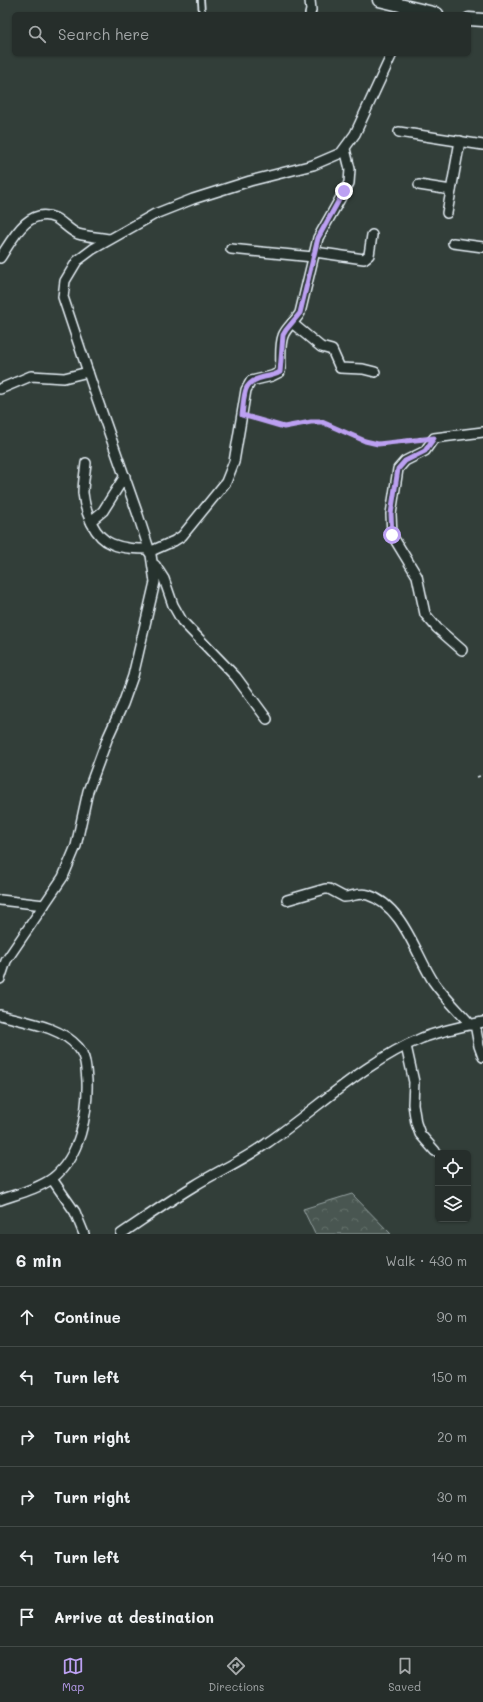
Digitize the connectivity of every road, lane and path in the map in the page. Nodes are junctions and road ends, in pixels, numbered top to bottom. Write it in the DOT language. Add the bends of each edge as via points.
graph roads {
  1 [pos="201,0"];
  2 [pos="310,0"];
  3 [pos="378,0"];
  4 [pos="202,12"];
  5 [pos="310,12"];
  6 [pos="429,12"];
  7 [pos="471,18"];
  8 [pos="483,20"];
  9 [pos="391,56"];
  10 [pos="399,132"];
  11 [pos="460,141"];
  12 [pos="483,145"];
  13 [pos="345,149"];
  14 [pos="419,185"];
  15 [pos="451,190"];
  16 [pos="447,213"];
  17 [pos="372,235"];
  18 [pos="109,239"];
  19 [pos="453,243"];
  20 [pos="483,247"];
  21 [pos="231,249"];
  22 [pos="314,255"];
  23 [pos="0,258"];
  24 [pos="292,323"];
  25 [pos="88,372"];
  26 [pos="375,372"];
  27 [pos="0,389"];
  28 [pos="242,415"];
  29 [pos="483,432"];
  30 [pos="434,438"];
  31 [pos="86,463"];
  32 [pos="125,476"];
  33 [pos="91,521"];
  34 [pos="150,554"];
  35 [pos="462,650"];
  36 [pos="267,719"];
  37 [pos="483,775"];
  38 [pos="477,777"];
  39 [pos="0,900"];
  40 [pos="287,900"];
  41 [pos="44,905"];
  42 [pos="0,980"];
  43 [pos="0,1015"];
  44 [pos="476,1024"];
  45 [pos="406,1046"];
  46 [pos="483,1057"];
  47 [pos="435,1151"];
  48 [pos="52,1179"];
  49 [pos="0,1200"];
  50 [pos="84,1234"];
  51 [pos="121,1234"];
  1 -- 4 [label="lane"];
  2 -- 5 [label="street"];
  3 -- 6 [label="street"];
  7 -- 8 [label="street"];
  9 -- 13 [label="street" via="355,134"];
  10 -- 11 [label="street"];
  11 -- 12 [label="street"];
  11 -- 15 [label="street"];
  13 -- 18 [label="street" via="333,158 186,202 155,214"];
  13 -- 22 [label="street" via="350,169 349,183 323,228"];
  14 -- 15 [label="street"];
  15 -- 16 [label="street"];
  17 -- 22 [label="street" via="369,255 364,258"];
  18 -- 23 [label="street" via="76,233 54,218 39,217 26,223 19,230"];
  18 -- 25 [label="street" via="77,261 65,281 63,290 63,297"];
  19 -- 20 [label="street"];
  21 -- 22 [label="street"];
  22 -- 24 [label="street" via="300,313"];
  24 -- 26 [label="street" via="321,347 332,350 340,368"];
  24 -- 28 [label="street" via="282,341 280,372 255,379 248,384"];
  25 -- 27 [label="street" via="64,378 31,376"];
  25 -- 32 [label="street"];
  28 -- 30 [label="path" via="284,427 322,422 378,444"];
  28 -- 34 [label="street" via="234,462 226,482 182,536"];
  29 -- 30 [label="street"];
  30 -- 35 [label="street" via="425,451 400,466 392,503 391,529 395,542 417,576 425,614"];
  31 -- 33 [label="street" via="83,492"];
  32 -- 33 [label="street" via="103,511"];
  32 -- 34 [label="street"];
  33 -- 34 [label="street" via="105,541"];
  34 -- 36 [label="street" via="164,579 180,618 236,677"];
  34 -- 41 [label="street" via="155,582 133,676 88,791 76,846 62,877"];
  37 -- 38 [label="path"];
  39 -- 41 [label="street"];
  40 -- 44 [label="street" via="325,888 344,898 361,894 376,899 402,924 443,994"];
  41 -- 42 [label="street" via="6,960"];
  43 -- 48 [label="street" via="51,1030 68,1038 83,1055 88,1099 85,1117 70,1158"];
  44 -- 45 [label="street" via="422,1038"];
  44 -- 46 [label="street"];
  45 -- 47 [label="street" via="414,1082 413,1104 416,1123 420,1134"];
  45 -- 51 [label="street" via="347,1084 266,1144 228,1168 194,1185"];
  48 -- 49 [label="street"];
  48 -- 50 [label="street" via="75,1212"];
}
